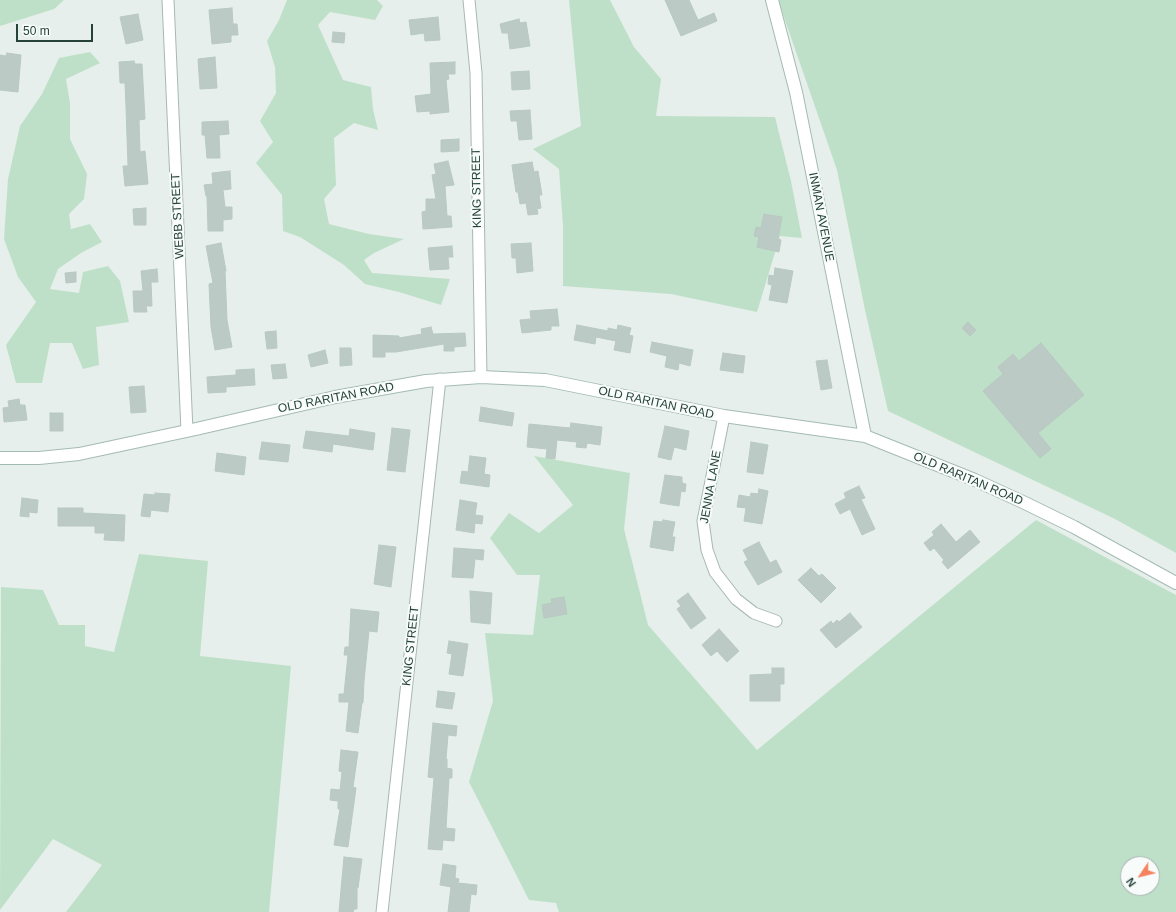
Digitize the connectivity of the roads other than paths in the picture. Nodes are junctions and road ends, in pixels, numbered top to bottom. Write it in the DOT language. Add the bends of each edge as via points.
graph roads {
  1 [pos="168,0"];
  2 [pos="469,0"];
  3 [pos="772,0"];
  4 [pos="480,377"];
  5 [pos="440,379"];
  6 [pos="724,416"];
  7 [pos="187,431"];
  8 [pos="865,436"];
  9 [pos="0,458"];
  10 [pos="1176,582"];
  11 [pos="776,621"];
  12 [pos="382,912"];
  1 -- 7 [label="street, WEBB STREET"];
  2 -- 4 [label="street, KING STREET" via="476,73"];
  3 -- 8 [label="street, INMAN AVENUE" via="796,92"];
  4 -- 5 [label="street, OLD RARITAN ROAD"];
  4 -- 6 [label="street, OLD RARITAN ROAD" via="545,380"];
  5 -- 7 [label="street, OLD RARITAN ROAD" via="335,396"];
  5 -- 12 [label="street, KING STREET"];
  6 -- 8 [label="street, OLD RARITAN ROAD"];
  6 -- 11 [label="street, JENNA LANE" via="703,521 707,550 721,582 736,599 754,613"];
  7 -- 9 [label="street, OLD RARITAN ROAD" via="79,454"];
  8 -- 10 [label="street, OLD RARITAN ROAD" via="1018,500"];
}
